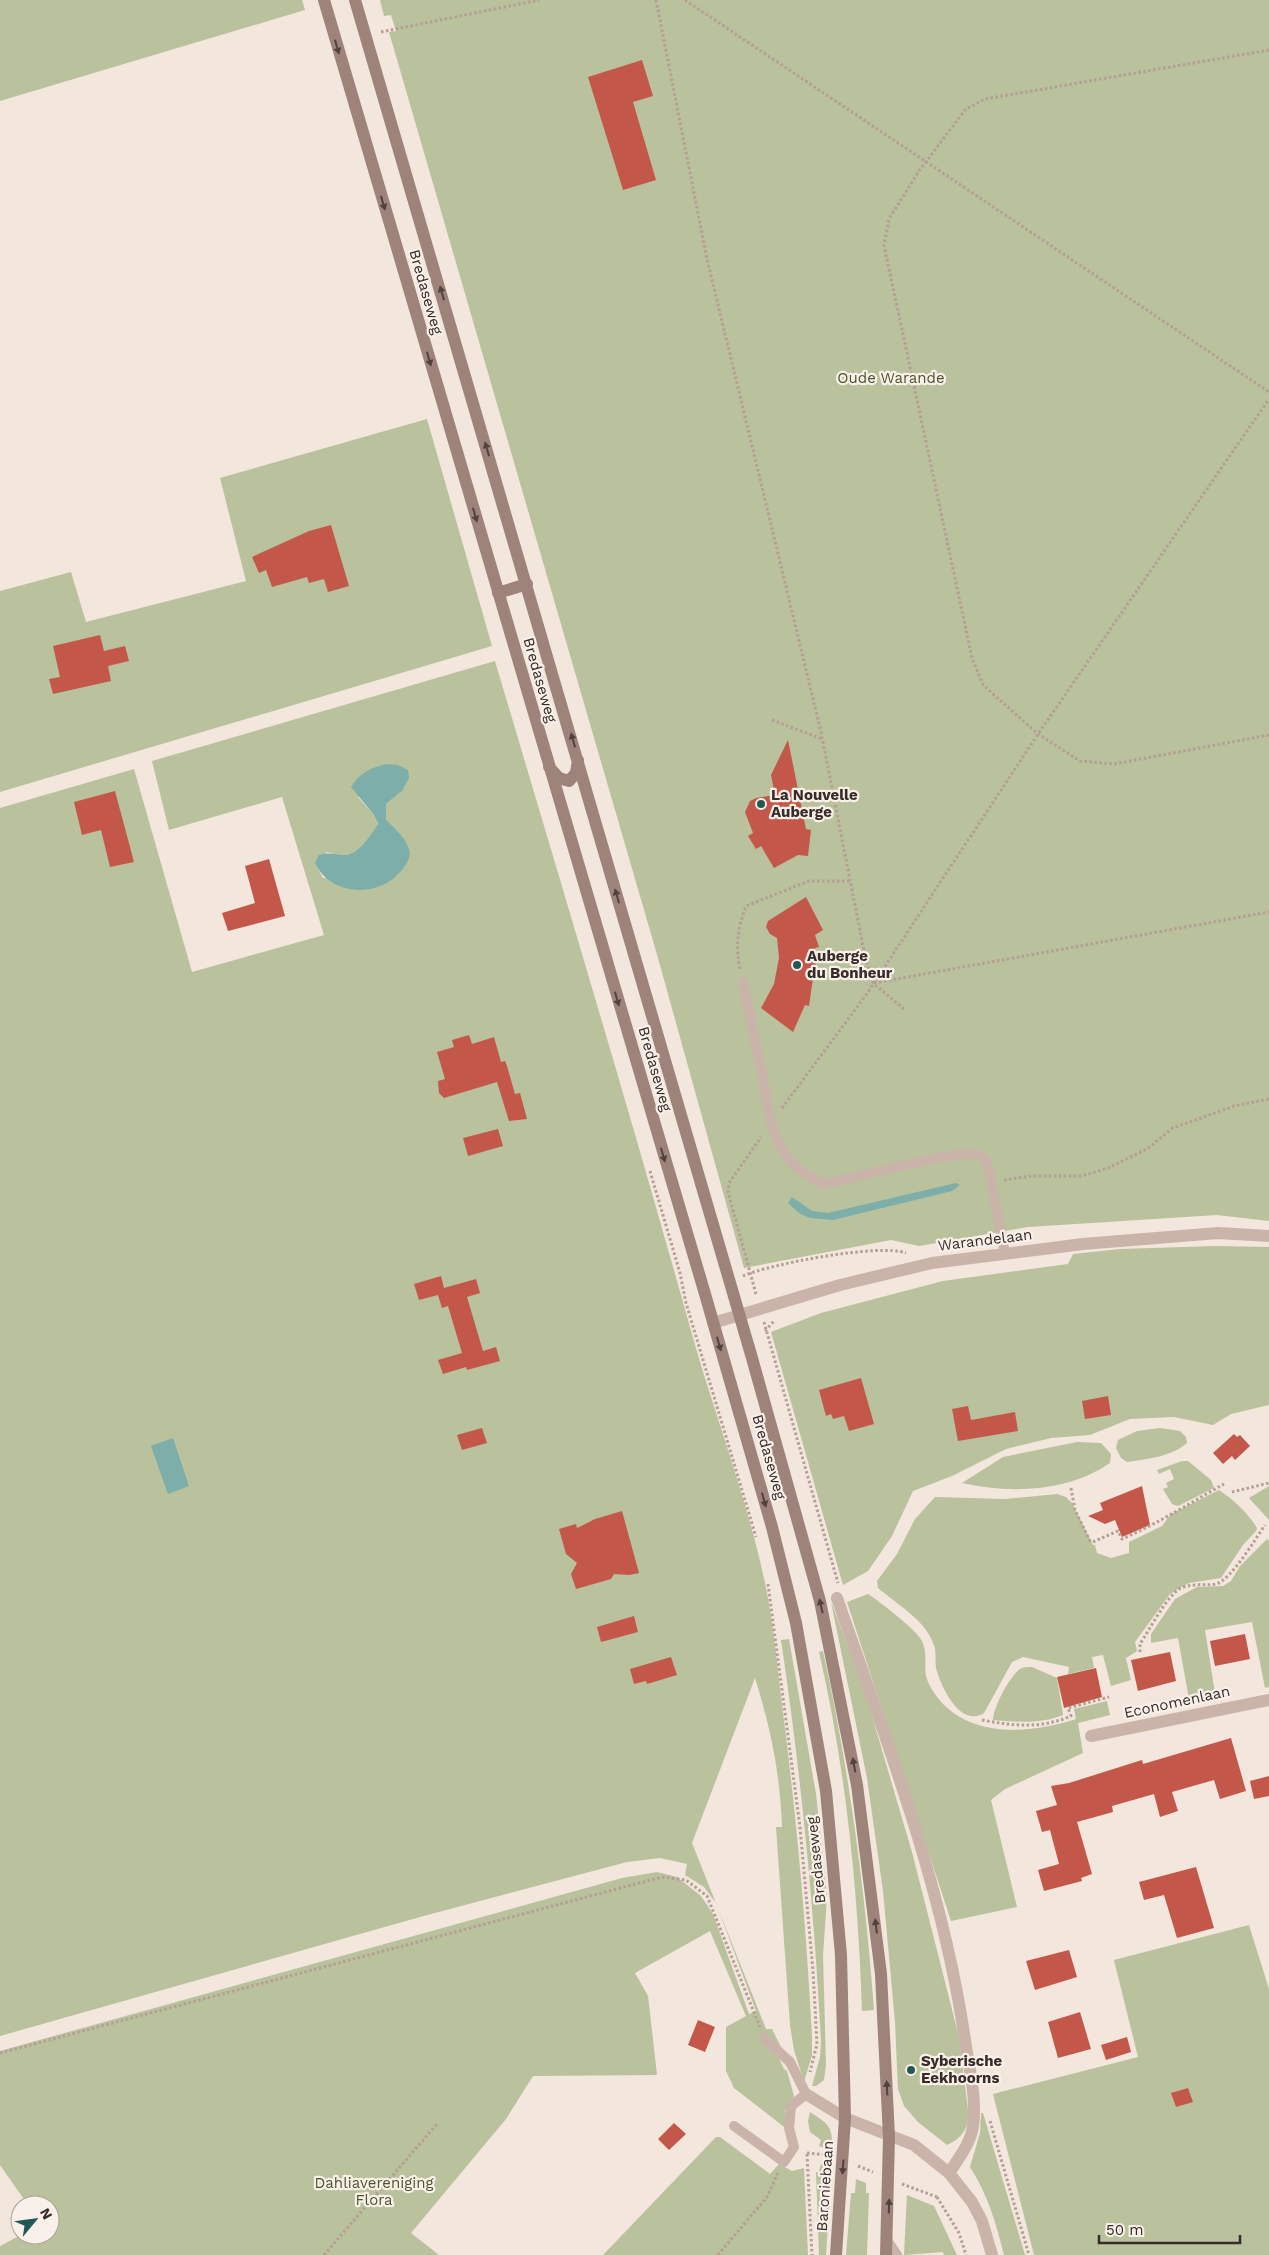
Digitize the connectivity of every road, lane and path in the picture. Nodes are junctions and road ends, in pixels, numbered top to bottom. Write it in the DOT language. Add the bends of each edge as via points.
graph roads {
  1 [pos="324,0"];
  2 [pos="355,0"];
  3 [pos="539,0"];
  4 [pos="656,0"];
  5 [pos="685,0"];
  6 [pos="520,2"];
  7 [pos="366,36"];
  8 [pos="1269,50"];
  9 [pos="928,161"];
  10 [pos="1269,392"];
  11 [pos="1269,400"];
  12 [pos="527,584"];
  13 [pos="498,593"];
  14 [pos="772,720"];
  15 [pos="1038,734"];
  16 [pos="1269,736"];
  17 [pos="823,739"];
  18 [pos="578,759"];
  19 [pos="548,765"];
  20 [pos="851,881"];
  21 [pos="1269,912"];
  22 [pos="743,982"];
  23 [pos="874,983"];
  24 [pos="904,1010"];
  25 [pos="1269,1099"];
  26 [pos="770,1124"];
  27 [pos="991,1182"];
  28 [pos="1269,1236"];
  29 [pos="1005,1253"];
  30 [pos="932,1263"];
  31 [pos="686,1302"];
  32 [pos="739,1315"];
  33 [pos="713,1323"];
  34 [pos="766,1331"];
  35 [pos="1269,1483"];
  36 [pos="1224,1484"];
  37 [pos="1071,1488"];
  38 [pos="1232,1492"];
  39 [pos="1266,1525"];
  40 [pos="759,1545"];
  41 [pos="768,1583"];
  42 [pos="838,1598"];
  43 [pos="1140,1652"];
  44 [pos="1109,1697"];
  45 [pos="1269,1700"];
  46 [pos="982,1720"];
  47 [pos="1092,1736"];
  48 [pos="764,2038"];
  49 [pos="0,2053"];
  50 [pos="806,2094"];
  51 [pos="973,2100"];
  52 [pos="845,2118"];
  53 [pos="437,2124"];
  54 [pos="734,2126"];
  55 [pos="889,2137"];
  56 [pos="806,2153"];
  57 [pos="784,2162"];
  58 [pos="948,2173"];
  59 [pos="937,2197"];
  60 [pos="887,2240"];
  61 [pos="324,2255"];
  62 [pos="718,2255"];
  63 [pos="812,2255"];
  64 [pos="836,2255"];
  65 [pos="886,2255"];
  66 [pos="897,2255"];
  67 [pos="966,2255"];
  68 [pos="992,2255"];
  69 [pos="1029,2255"];
  1 -- 13 [label="main road, Bredaseweg, one-way"];
  2 -- 7 [label="main road, Bredaseweg"];
  3 -- 6 [label="path"];
  4 -- 17 [label="path" via="707,259"];
  5 -- 9 [label="path"];
  6 -- 7 [label="path"];
  12 -- 7 [label="main road, Bredaseweg, one-way"];
  8 -- 9 [label="path" via="985,100 966,109"];
  9 -- 10 [label="path"];
  9 -- 15 [label="path" via="888,220 884,245 972,658 984,685"];
  11 -- 15 [label="path"];
  12 -- 13 [label="main road"];
  18 -- 12 [label="main road, Bredaseweg, one-way"];
  13 -- 19 [label="main road, Bredaseweg"];
  14 -- 17 [label="path"];
  15 -- 16 [label="path" via="1080,761 1114,764"];
  15 -- 23 [label="path"];
  17 -- 20 [label="path"];
  18 -- 19 [label="main road" via="576,774 569,781 559,778"];
  32 -- 18 [label="main road, Bredaseweg, one-way"];
  19 -- 33 [label="main road, Bredaseweg, one-way"];
  20 -- 22 [label="path" via="809,881 746,906 738,927 736,950"];
  20 -- 23 [label="path" via="865,956"];
  21 -- 23 [label="path"];
  22 -- 26 [label="lane"];
  23 -- 24 [label="path"];
  23 -- 26 [label="path"];
  25 -- 27 [label="path" via="1234,1106 1174,1128 1146,1149 1108,1168 1082,1176 1032,1176"];
  26 -- 27 [label="lane" via="790,1160 808,1177 824,1184 972,1153 987,1161"];
  26 -- 30 [label="path" via="729,1183 728,1192 750,1273 840,1254 896,1249"];
  27 -- 29 [label="lane"];
  28 -- 29 [label="street, Warandelaan" via="1218,1234"];
  29 -- 30 [label="street, Warandelaan"];
  30 -- 32 [label="street, Warandelaan" via="840,1285"];
  31 -- 40 [label="path"];
  32 -- 33 [label="street, Warandelaan"];
  55 -- 32 [label="main road, Bredaseweg, one-way" via="881,1974 867,1848 847,1723 805,1539"];
  33 -- 52 [label="main road, Bredaseweg, one-way" via="786,1578 817,1735 826,1791 841,1955"];
  34 -- 42 [label="path" via="840,1587"];
  35 -- 38 [label="path"];
  36 -- 37 [label="path" via="1156,1524 1122,1539 1118,1531 1092,1542 1075,1510"];
  39 -- 43 [label="path" via="1217,1584 1180,1588 1140,1644"];
  41 -- 50 [label="path, Bredaseweg" via="800,1827 813,1971 817,2044"];
  42 -- 51 [label="street" via="939,1912 962,2016"];
  44 -- 46 [label="path" via="1068,1708 1071,1716 1057,1722 1015,1727"];
  45 -- 47 [label="street, Economenlaan"];
  48 -- 49 [label="path" via="707,1896 686,1880 662,1876"];
  48 -- 50 [label="lane" via="790,2062"];
  50 -- 52 [label="street"];
  50 -- 57 [label="lane" via="791,2106 789,2128 794,2147"];
  51 -- 58 [label="street" via="970,2139"];
  51 -- 69 [label="path" via="988,2113"];
  52 -- 55 [label="street"];
  52 -- 64 [label="main road, Baroniebaan, one-way"];
  53 -- 61 [label="path"];
  54 -- 57 [label="lane"];
  55 -- 58 [label="street" via="914,2145"];
  60 -- 55 [label="main road, one-way"];
  56 -- 63 [label="path, Baroniebaan"];
  57 -- 62 [label="path" via="767,2197"];
  58 -- 68 [label="street" via="972,2202 982,2221"];
  59 -- 67 [label="path" via="959,2233"];
  60 -- 65 [label="main road"];
  60 -- 66 [label="lane"];
}
